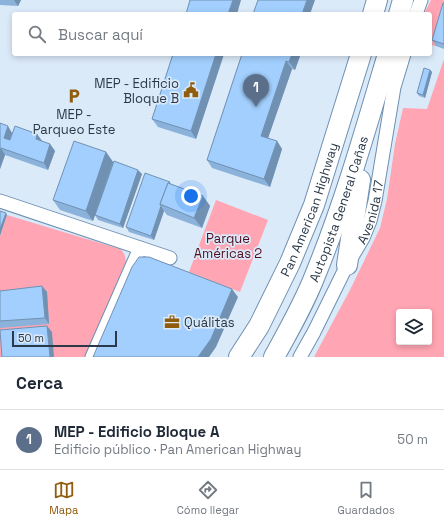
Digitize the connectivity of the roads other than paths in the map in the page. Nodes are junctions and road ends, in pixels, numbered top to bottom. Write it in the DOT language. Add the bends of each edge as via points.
graph roads {
  1 [pos="377,0"];
  2 [pos="415,0"];
  3 [pos="374,12"];
  4 [pos="401,12"];
  5 [pos="416,12"];
  6 [pos="360,56"];
  7 [pos="387,56"];
  8 [pos="403,56"];
  9 [pos="370,113"];
  10 [pos="0,201"];
  11 [pos="140,248"];
  12 [pos="170,258"];
  13 [pos="347,265"];
  14 [pos="92,357"];
  15 [pos="239,357"];
  16 [pos="274,357"];
  17 [pos="300,357"];
  1 -- 3 [label="highway"];
  2 -- 4 [label="highway"];
  2 -- 5 [label="street"];
  6 -- 15 [label="highway, Pan American Highway" via="314,205 290,263 259,326"];
  7 -- 9 [label="highway, Autopista General Cañas"];
  8 -- 13 [label="street, Avenida 17" via="394,87 370,221"];
  9 -- 13 [label="highway"];
  9 -- 16 [label="highway, Autopista General Cañas" via="349,184 321,262"];
  10 -- 11 [label="street"];
  11 -- 12 [label="street"];
  11 -- 14 [label="street"];
  13 -- 17 [label="street, Avenida 17"];
}
